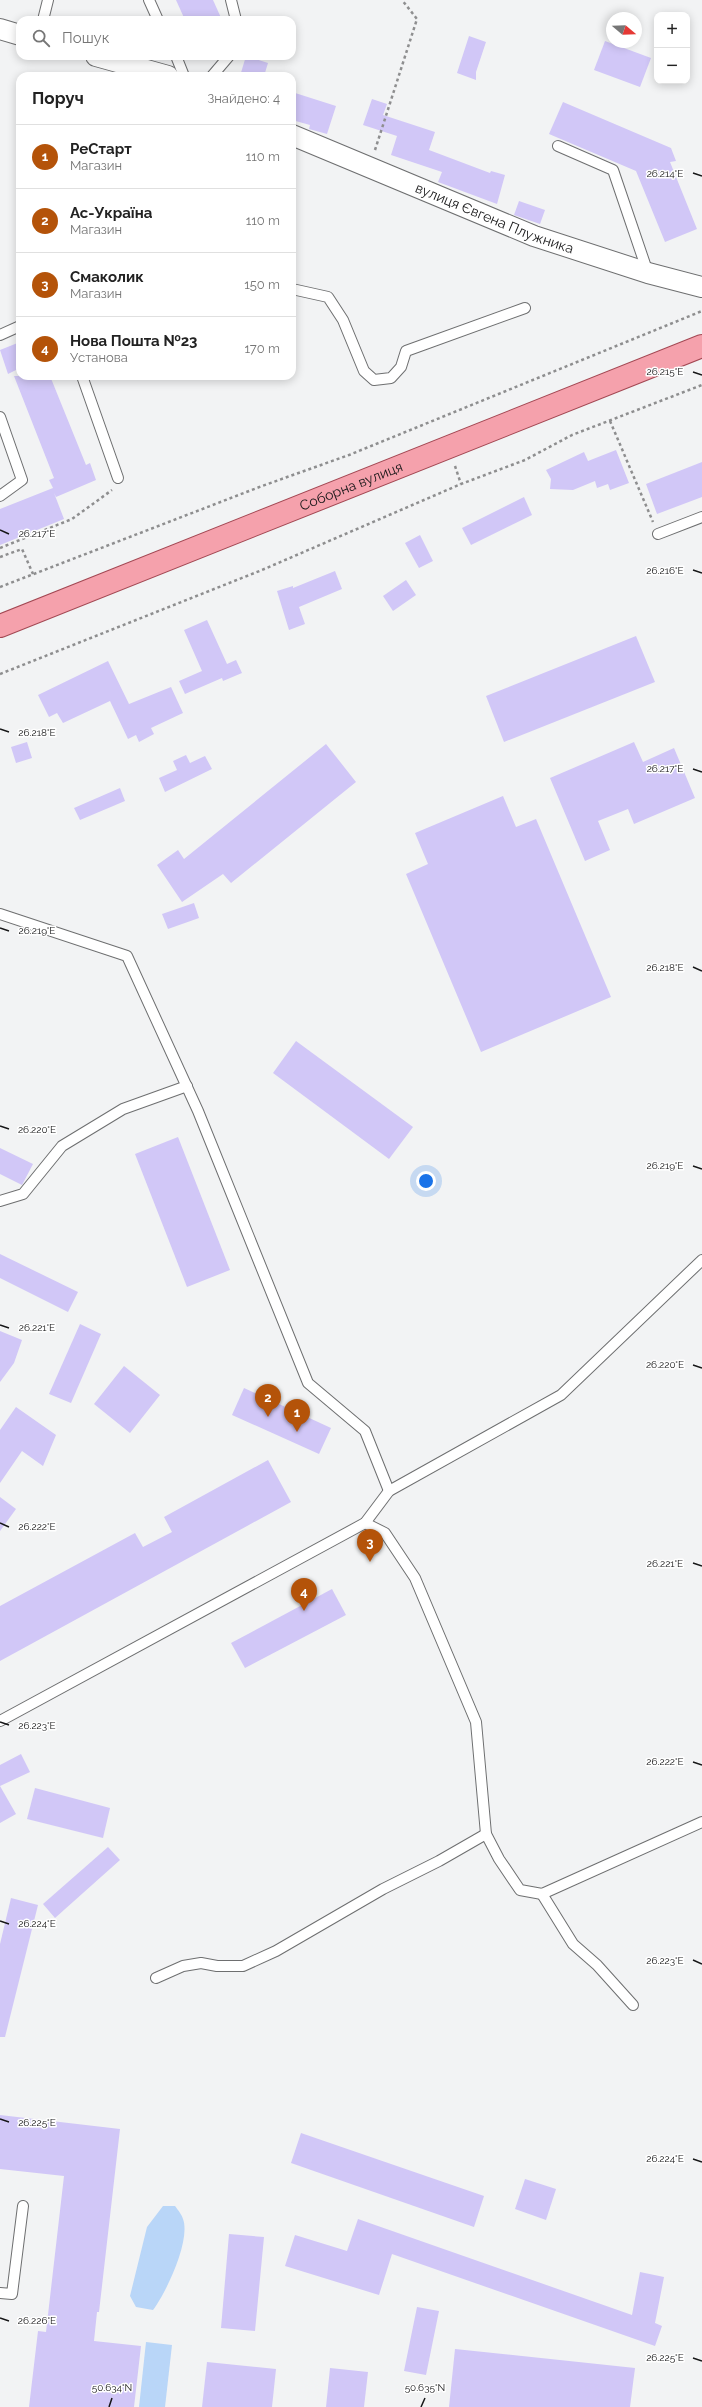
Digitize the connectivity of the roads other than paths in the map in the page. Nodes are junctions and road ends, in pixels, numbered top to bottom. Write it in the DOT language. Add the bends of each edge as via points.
graph roads {
  1 [pos="48,0"];
  2 [pos="149,0"];
  3 [pos="231,0"];
  4 [pos="44,16"];
  5 [pos="156,16"];
  6 [pos="235,16"];
  7 [pos="0,28"];
  8 [pos="16,34"];
  9 [pos="110,60"];
  10 [pos="178,60"];
  11 [pos="226,60"];
  12 [pos="154,72"];
  13 [pos="182,72"];
  14 [pos="215,72"];
  15 [pos="296,137"];
  16 [pos="558,146"];
  17 [pos="648,273"];
  18 [pos="702,287"];
  19 [pos="296,290"];
  20 [pos="525,308"];
  21 [pos="16,328"];
  22 [pos="0,335"];
  23 [pos="702,346"];
  24 [pos="83,380"];
  25 [pos="0,417"];
  26 [pos="118,478"];
  27 [pos="0,496"];
  28 [pos="702,517"];
  29 [pos="658,534"];
  30 [pos="0,626"];
  31 [pos="0,914"];
  32 [pos="187,1086"];
  33 [pos="0,1201"];
  34 [pos="702,1260"];
  35 [pos="389,1491"];
  36 [pos="365,1522"];
  37 [pos="0,1721"];
  38 [pos="702,1822"];
  39 [pos="486,1834"];
  40 [pos="542,1894"];
  41 [pos="156,1978"];
  42 [pos="633,2006"];
  43 [pos="22,2206"];
  44 [pos="0,2292"];
  1 -- 4 [label="lane"];
  2 -- 5 [label="lane"];
  3 -- 6 [label="lane"];
  7 -- 8 [label="street"];
  9 -- 12 [label="street"];
  10 -- 13 [label="lane"];
  11 -- 14 [label="lane"];
  15 -- 17 [label="street, вулиця Євгена Плужника" via="534,236"];
  16 -- 17 [label="lane" via="613,170"];
  17 -- 18 [label="street, вулиця Євгена Плужника"];
  19 -- 20 [label="lane" via="328,297 343,320 364,371 374,380 391,378 401,367 406,351"];
  21 -- 22 [label="lane"];
  23 -- 30 [label="main road, Соборна вулиця"];
  24 -- 26 [label="lane"];
  25 -- 27 [label="lane" via="22,480"];
  28 -- 29 [label="lane"];
  31 -- 32 [label="lane" via="127,956"];
  32 -- 33 [label="lane" via="123,1109 62,1146 23,1194"];
  32 -- 35 [label="lane" via="308,1383 365,1431"];
  34 -- 35 [label="lane" via="561,1395"];
  35 -- 36 [label="lane"];
  36 -- 37 [label="lane"];
  36 -- 39 [label="lane" via="384,1533 414,1578 476,1722"];
  38 -- 40 [label="lane"];
  39 -- 40 [label="lane" via="520,1890"];
  39 -- 41 [label="lane" via="440,1861 382,1889 276,1951 243,1966 201,1963 183,1966"];
  40 -- 42 [label="lane" via="573,1944 597,1965"];
  43 -- 44 [label="lane" via="12,2294"];
}
